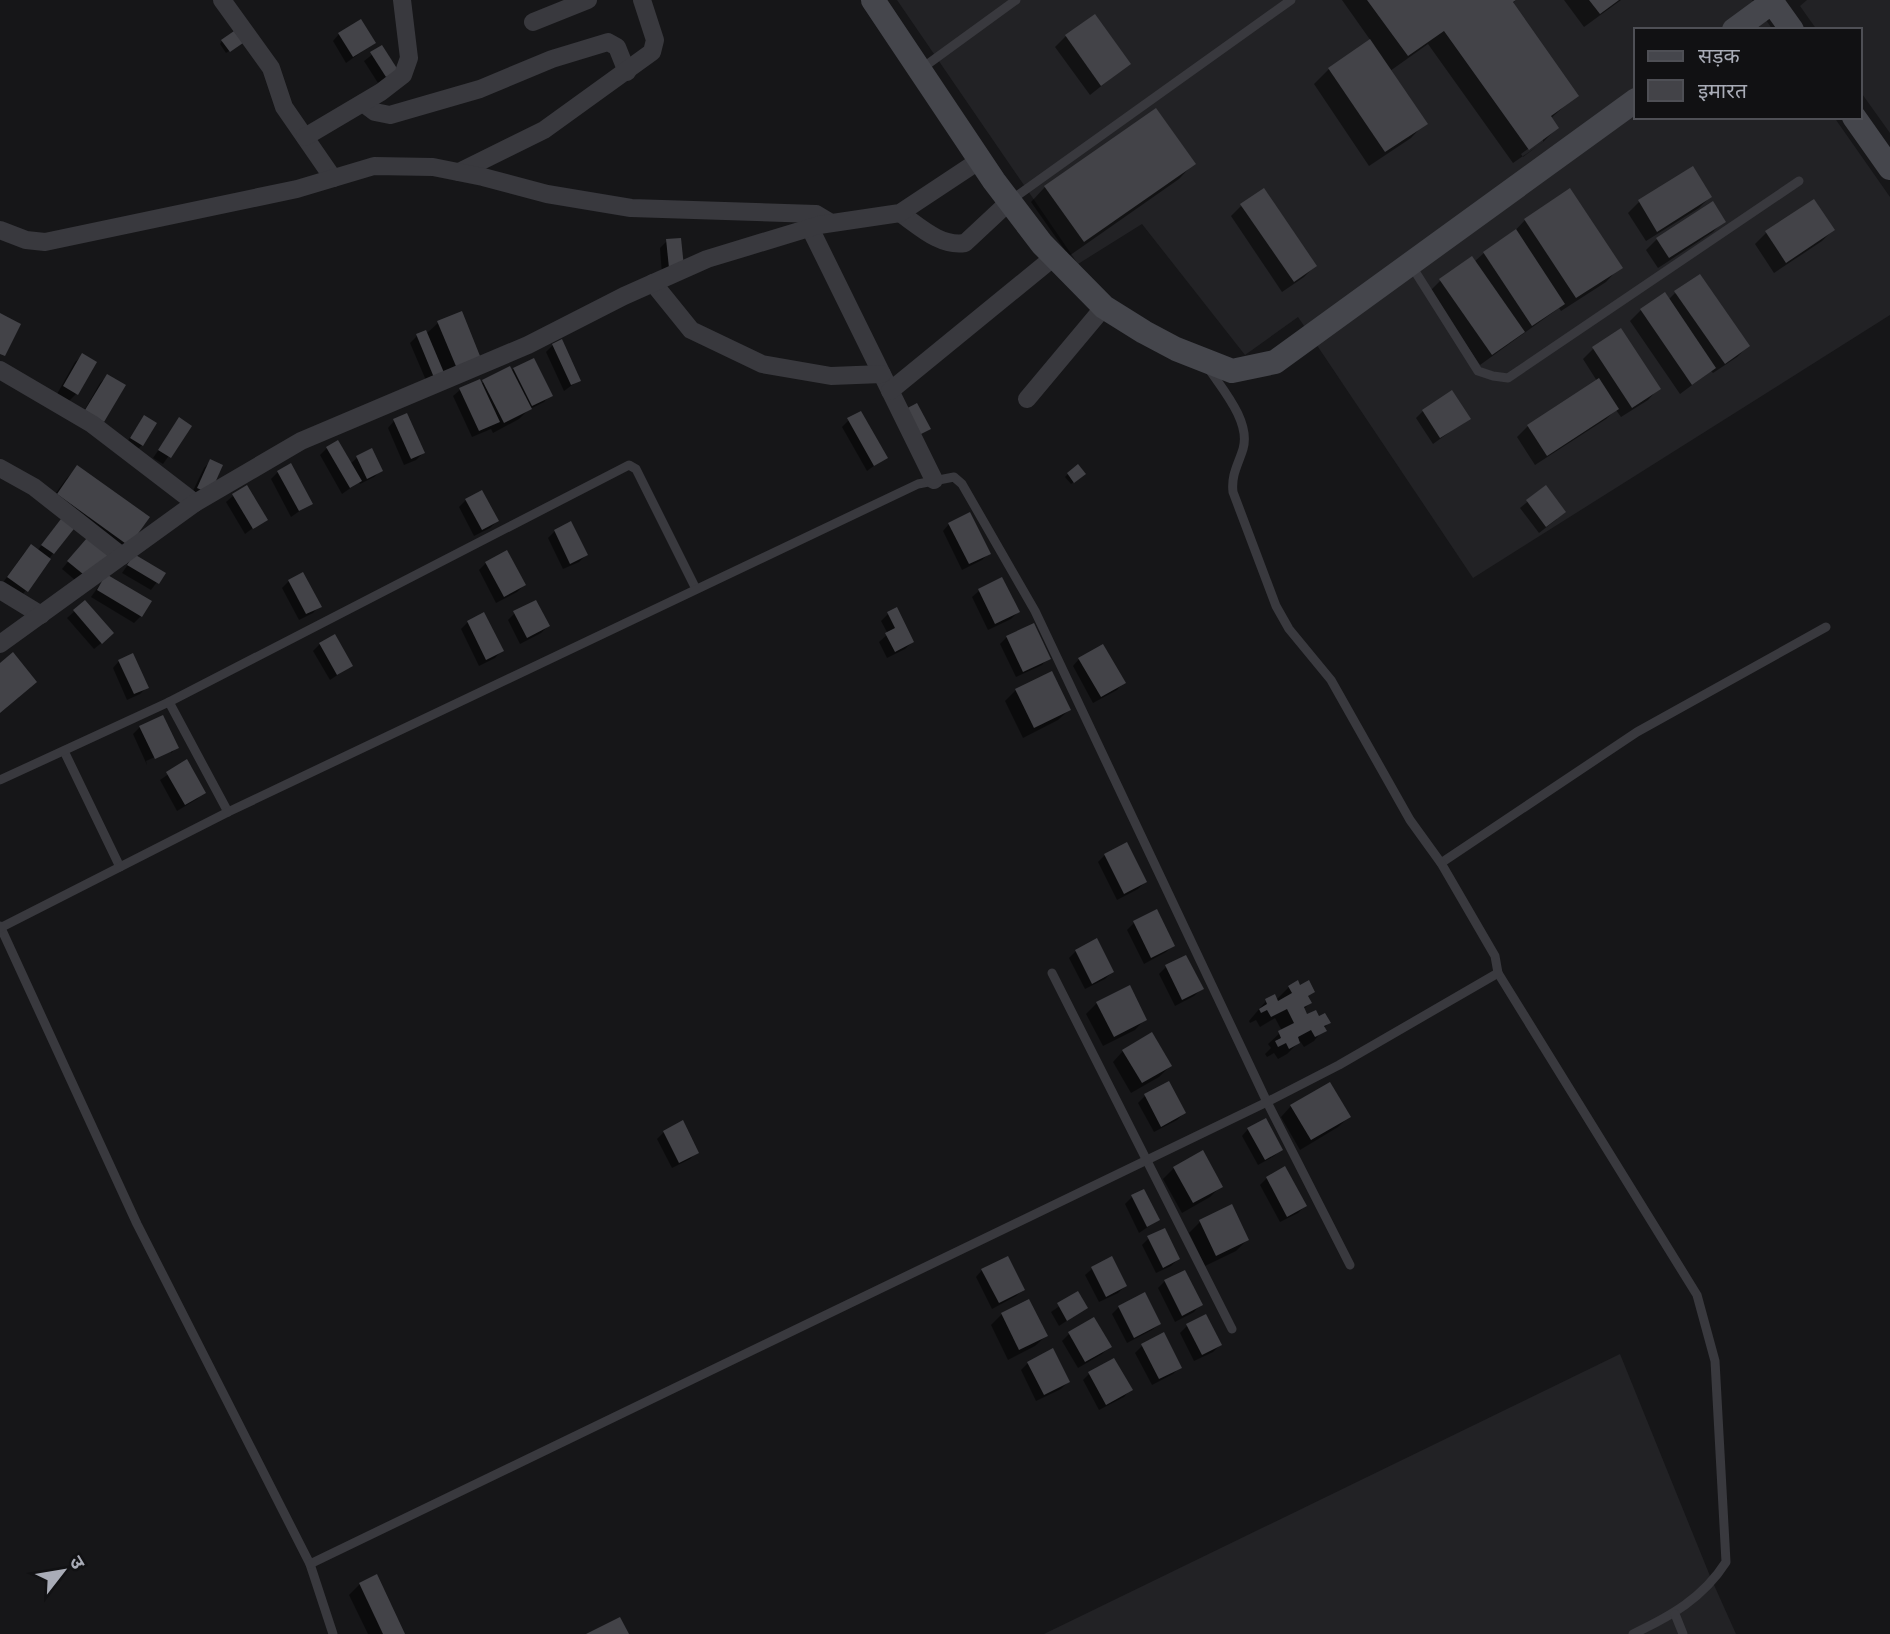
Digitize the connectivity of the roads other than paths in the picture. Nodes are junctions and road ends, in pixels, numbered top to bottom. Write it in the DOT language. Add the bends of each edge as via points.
graph roads {
  1 [pos="222,0"];
  2 [pos="402,0"];
  3 [pos="588,0"];
  4 [pos="642,0"];
  5 [pos="873,0"];
  6 [pos="1016,0"];
  7 [pos="1291,0"];
  8 [pos="1773,1"];
  9 [pos="533,22"];
  10 [pos="1737,28"];
  11 [pos="1791,28"];
  12 [pos="921,69"];
  13 [pos="627,72"];
  14 [pos="1634,101"];
  15 [pos="363,103"];
  16 [pos="1855,119"];
  17 [pos="305,137"];
  18 [pos="981,160"];
  19 [pos="1890,168"];
  20 [pos="459,172"];
  21 [pos="333,178"];
  22 [pos="1800,181"];
  23 [pos="1010,201"];
  24 [pos="900,213"];
  25 [pos="831,223"];
  26 [pos="810,228"];
  27 [pos="0,230"];
  28 [pos="1054,257"];
  29 [pos="1410,264"];
  30 [pos="653,283"];
  31 [pos="1104,307"];
  32 [pos="1202,359"];
  33 [pos="0,370"];
  34 [pos="882,374"];
  35 [pos="890,391"];
  36 [pos="1027,399"];
  37 [pos="0,468"];
  38 [pos="934,480"];
  39 [pos="195,503"];
  40 [pos="122,556"];
  41 [pos="696,589"];
  42 [pos="0,590"];
  43 [pos="41,615"];
  44 [pos="1826,627"];
  45 [pos="0,644"];
  46 [pos="169,702"];
  47 [pos="64,751"];
  48 [pos="0,780"];
  49 [pos="228,812"];
  50 [pos="1441,863"];
  51 [pos="120,867"];
  52 [pos="0,927"];
  53 [pos="1052,973"];
  54 [pos="1497,973"];
  55 [pos="1267,1102"];
  56 [pos="1147,1158"];
  57 [pos="1350,1265"];
  58 [pos="1232,1329"];
  59 [pos="310,1564"];
  60 [pos="1675,1614"];
  61 [pos="333,1634"];
  62 [pos="1633,1634"];
  63 [pos="1684,1634"];
  1 -- 17 [label="street" via="271,68 284,107"];
  2 -- 15 [label="street" via="407,67 403,75"];
  3 -- 9 [label="street"];
  4 -- 13 [label="street" via="655,47"];
  5 -- 12 [label="street"];
  6 -- 12 [label="lane"];
  7 -- 23 [label="lane"];
  8 -- 10 [label="street"];
  8 -- 11 [label="street"];
  12 -- 18 [label="street"];
  13 -- 15 [label="street" via="617,47 608,42 480,89 390,115"];
  13 -- 20 [label="street" via="544,130"];
  14 -- 29 [label="street"];
  15 -- 17 [label="street"];
  16 -- 19 [label="street"];
  17 -- 21 [label="street"];
  18 -- 23 [label="street"];
  18 -- 24 [label="street"];
  20 -- 21 [label="street" via="374,166"];
  20 -- 25 [label="street" via="547,194 631,208 816,214"];
  21 -- 27 [label="street" via="45,242"];
  22 -- 29 [label="lane" via="1508,378 1478,371"];
  23 -- 24 [label="street" via="965,243 945,243"];
  23 -- 28 [label="street"];
  24 -- 25 [label="street"];
  25 -- 26 [label="street"];
  26 -- 30 [label="street" via="707,259"];
  26 -- 34 [label="street"];
  28 -- 31 [label="street"];
  28 -- 35 [label="street"];
  29 -- 32 [label="street" via="1275,362 1232,371"];
  30 -- 34 [label="street" via="691,330 762,364 831,376"];
  30 -- 39 [label="street" via="528,345 301,441"];
  31 -- 32 [label="street"];
  31 -- 36 [label="street"];
  32 -- 50 [label="lane" via="1236,410 1243,430 1244,446 1231,480 1233,492 1276,606 1331,680 1410,820"];
  33 -- 39 [label="street" via="92,424"];
  34 -- 35 [label="street"];
  35 -- 38 [label="street"];
  37 -- 40 [label="street" via="34,487"];
  38 -- 41 [label="lane"];
  38 -- 55 [label="lane" via="954,477 962,484 1035,611"];
  39 -- 40 [label="street"];
  40 -- 43 [label="street"];
  41 -- 46 [label="lane" via="636,469 629,465"];
  41 -- 49 [label="lane"];
  42 -- 43 [label="street"];
  43 -- 45 [label="street"];
  44 -- 50 [label="lane" via="1637,732"];
  46 -- 47 [label="lane"];
  46 -- 49 [label="lane"];
  47 -- 48 [label="lane"];
  47 -- 51 [label="lane"];
  49 -- 51 [label="lane"];
  50 -- 54 [label="lane" via="1494,956"];
  51 -- 52 [label="lane"];
  52 -- 59 [label="lane" via="137,1224"];
  53 -- 56 [label="lane"];
  54 -- 55 [label="lane"];
  54 -- 60 [label="lane" via="1697,1295 1714,1362 1726,1562 1716,1578"];
  55 -- 56 [label="lane"];
  55 -- 57 [label="lane"];
  56 -- 58 [label="lane"];
  56 -- 59 [label="lane"];
  59 -- 61 [label="lane"];
  60 -- 62 [label="lane"];
  60 -- 63 [label="lane"];
}
